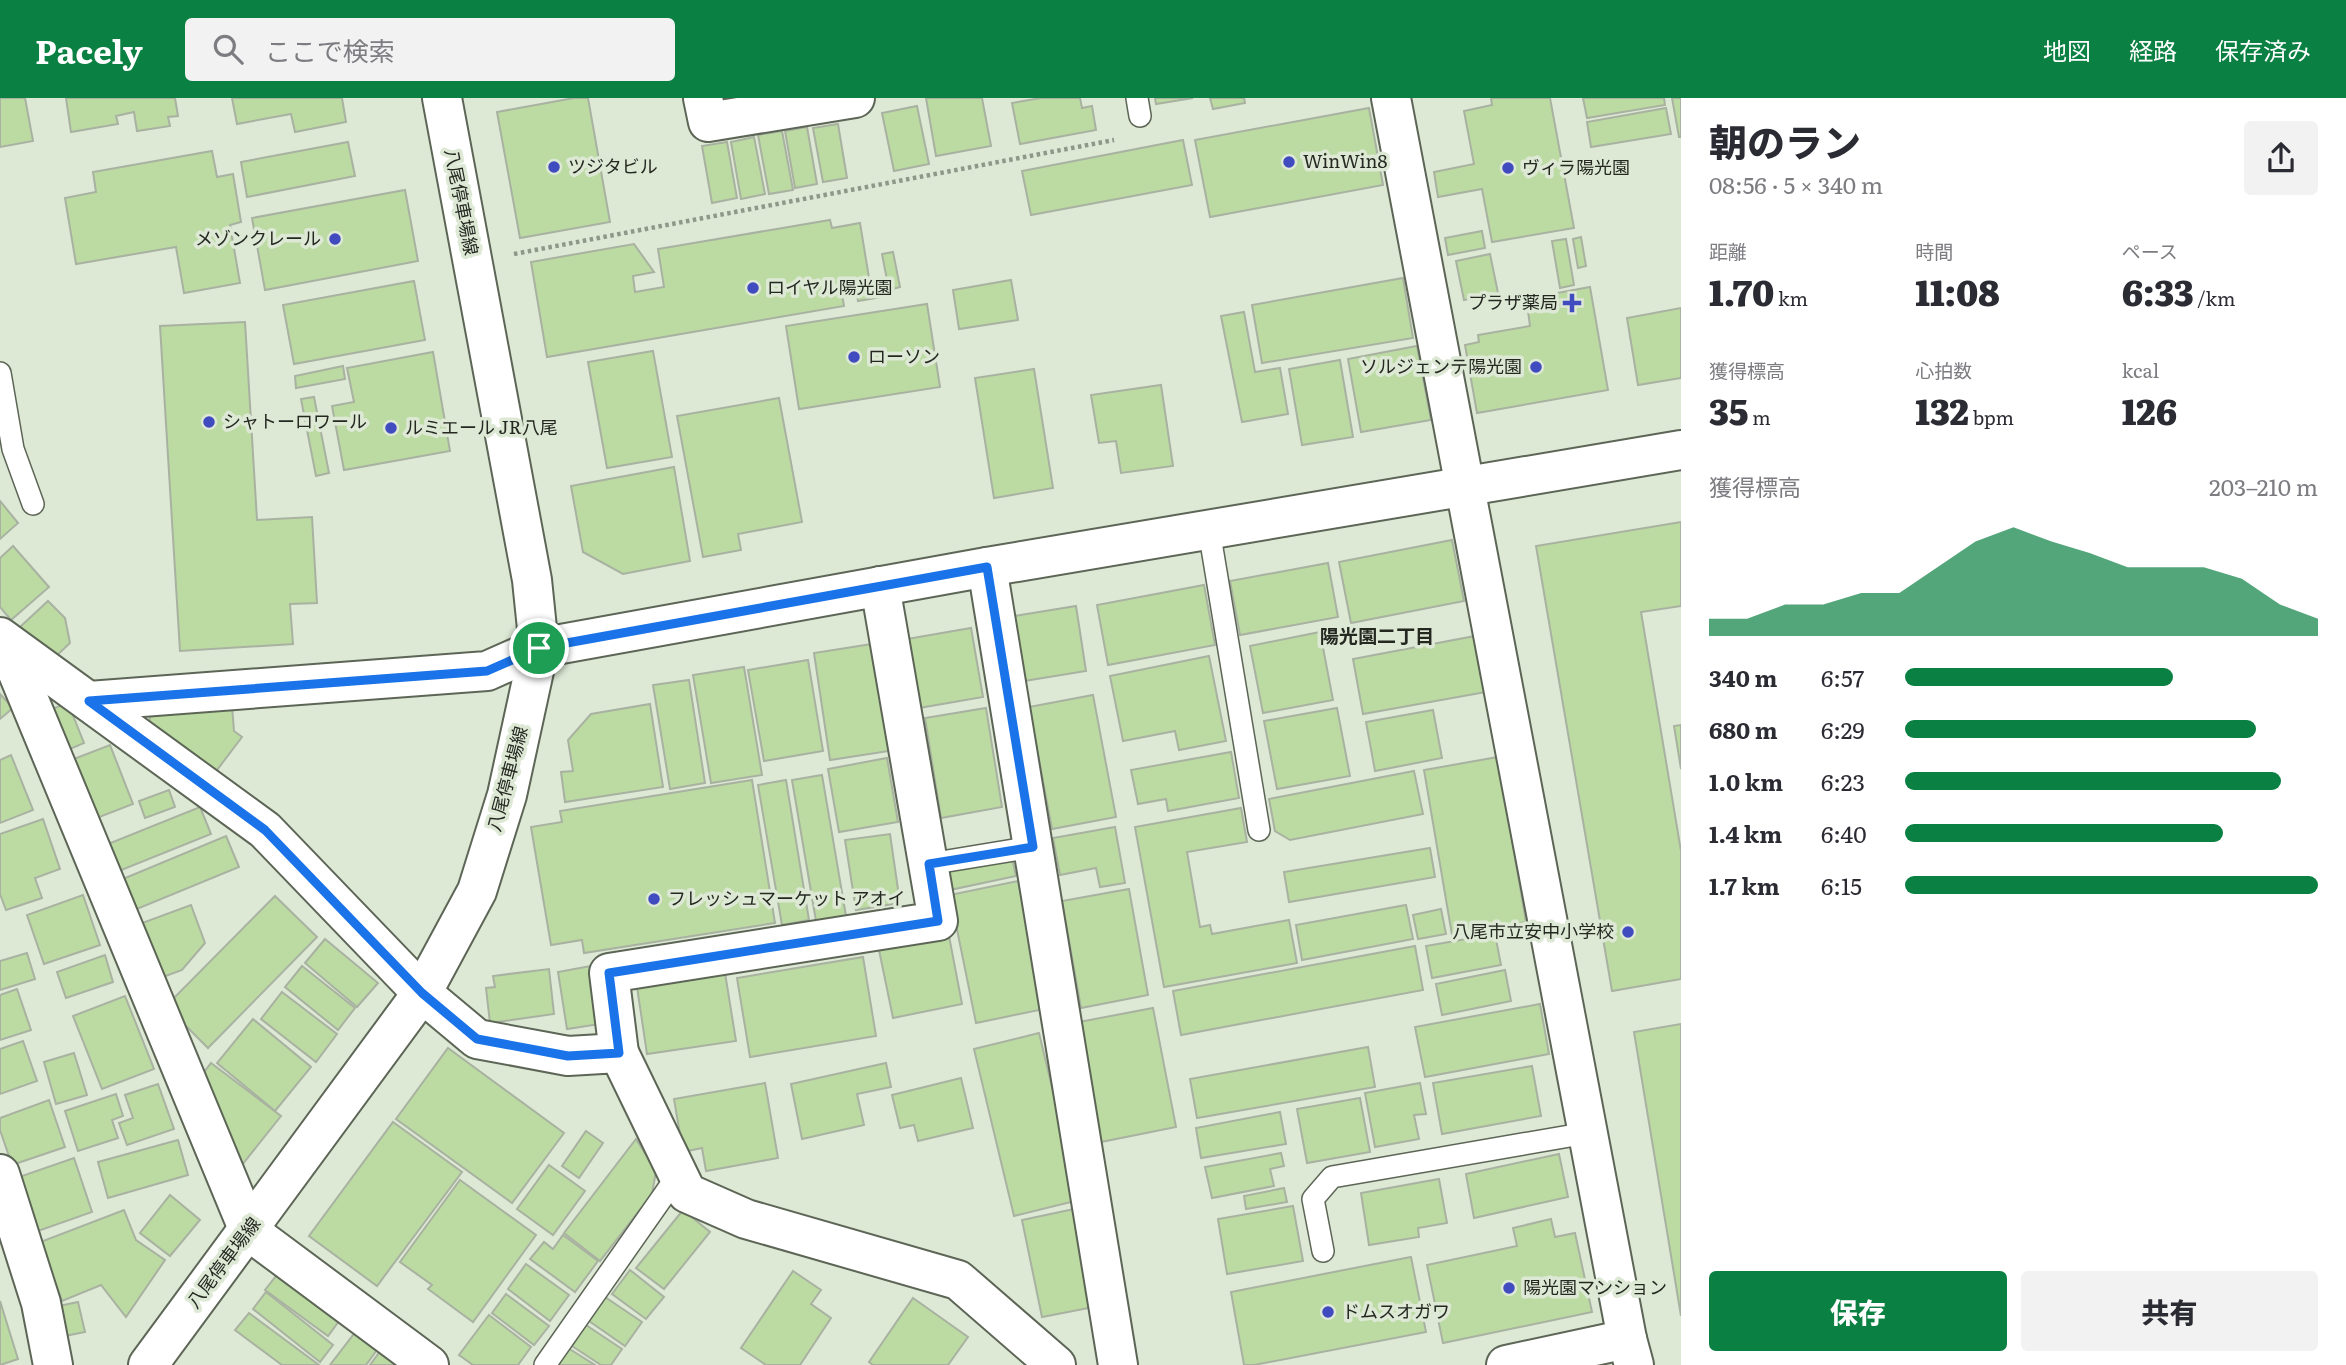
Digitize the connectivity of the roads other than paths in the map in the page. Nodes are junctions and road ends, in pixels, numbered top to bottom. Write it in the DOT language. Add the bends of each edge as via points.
graph roads {
  1 [pos="442,98"];
  2 [pos="703,98"];
  3 [pos="855,98"];
  4 [pos="1391,98"];
  5 [pos="0,380"];
  6 [pos="1681,450"];
  7 [pos="1465,488"];
  8 [pos="33,504"];
  9 [pos="1209,530"];
  10 [pos="987,567"];
  11 [pos="880,586"];
  12 [pos="3,640"];
  13 [pos="539,648"];
  14 [pos="89,701"];
  15 [pos="1259,830"];
  16 [pos="1033,847"];
  17 [pos="929,864"];
  18 [pos="422,993"];
  19 [pos="619,1053"];
  20 [pos="1587,1133"];
  21 [pos="0,1174"];
  22 [pos="678,1175"];
  23 [pos="249,1230"];
  24 [pos="1323,1251"];
  25 [pos="1630,1352"];
  26 [pos="53,1365"];
  27 [pos="148,1365"];
  28 [pos="429,1365"];
  29 [pos="545,1365"];
  30 [pos="1056,1365"];
  31 [pos="1118,1365"];
  32 [pos="1506,1365"];
  1 -- 13 [label="street, 八尾停車場線" via="532,580"];
  2 -- 3 [label="street" via="708,122"];
  4 -- 7 [label="street"];
  5 -- 8 [label="lane" via="13,449"];
  6 -- 7 [label="street"];
  7 -- 9 [label="street"];
  7 -- 20 [label="street"];
  9 -- 10 [label="street"];
  9 -- 15 [label="lane"];
  10 -- 11 [label="street"];
  10 -- 16 [label="street"];
  11 -- 13 [label="street"];
  11 -- 17 [label="street"];
  12 -- 14 [label="street"];
  12 -- 23 [label="street"];
  13 -- 14 [label="street" via="487,671"];
  13 -- 18 [label="street, 八尾停車場線" via="507,795 477,891"];
  14 -- 18 [label="street" via="265,830"];
  16 -- 17 [label="lane"];
  16 -- 31 [label="street"];
  17 -- 19 [label="street" via="938,921 609,973"];
  18 -- 19 [label="street" via="477,1039 568,1056"];
  18 -- 23 [label="street, 八尾停車場線"];
  19 -- 22 [label="street"];
  20 -- 24 [label="lane" via="1332,1177 1313,1199"];
  20 -- 25 [label="street"];
  21 -- 26 [label="street" via="41,1303"];
  22 -- 29 [label="lane"];
  22 -- 30 [label="street" via="687,1193 746,1219 958,1280"];
  23 -- 27 [label="street, 八尾停車場線"];
  23 -- 28 [label="street"];
  25 -- 32 [label="street"];
}
